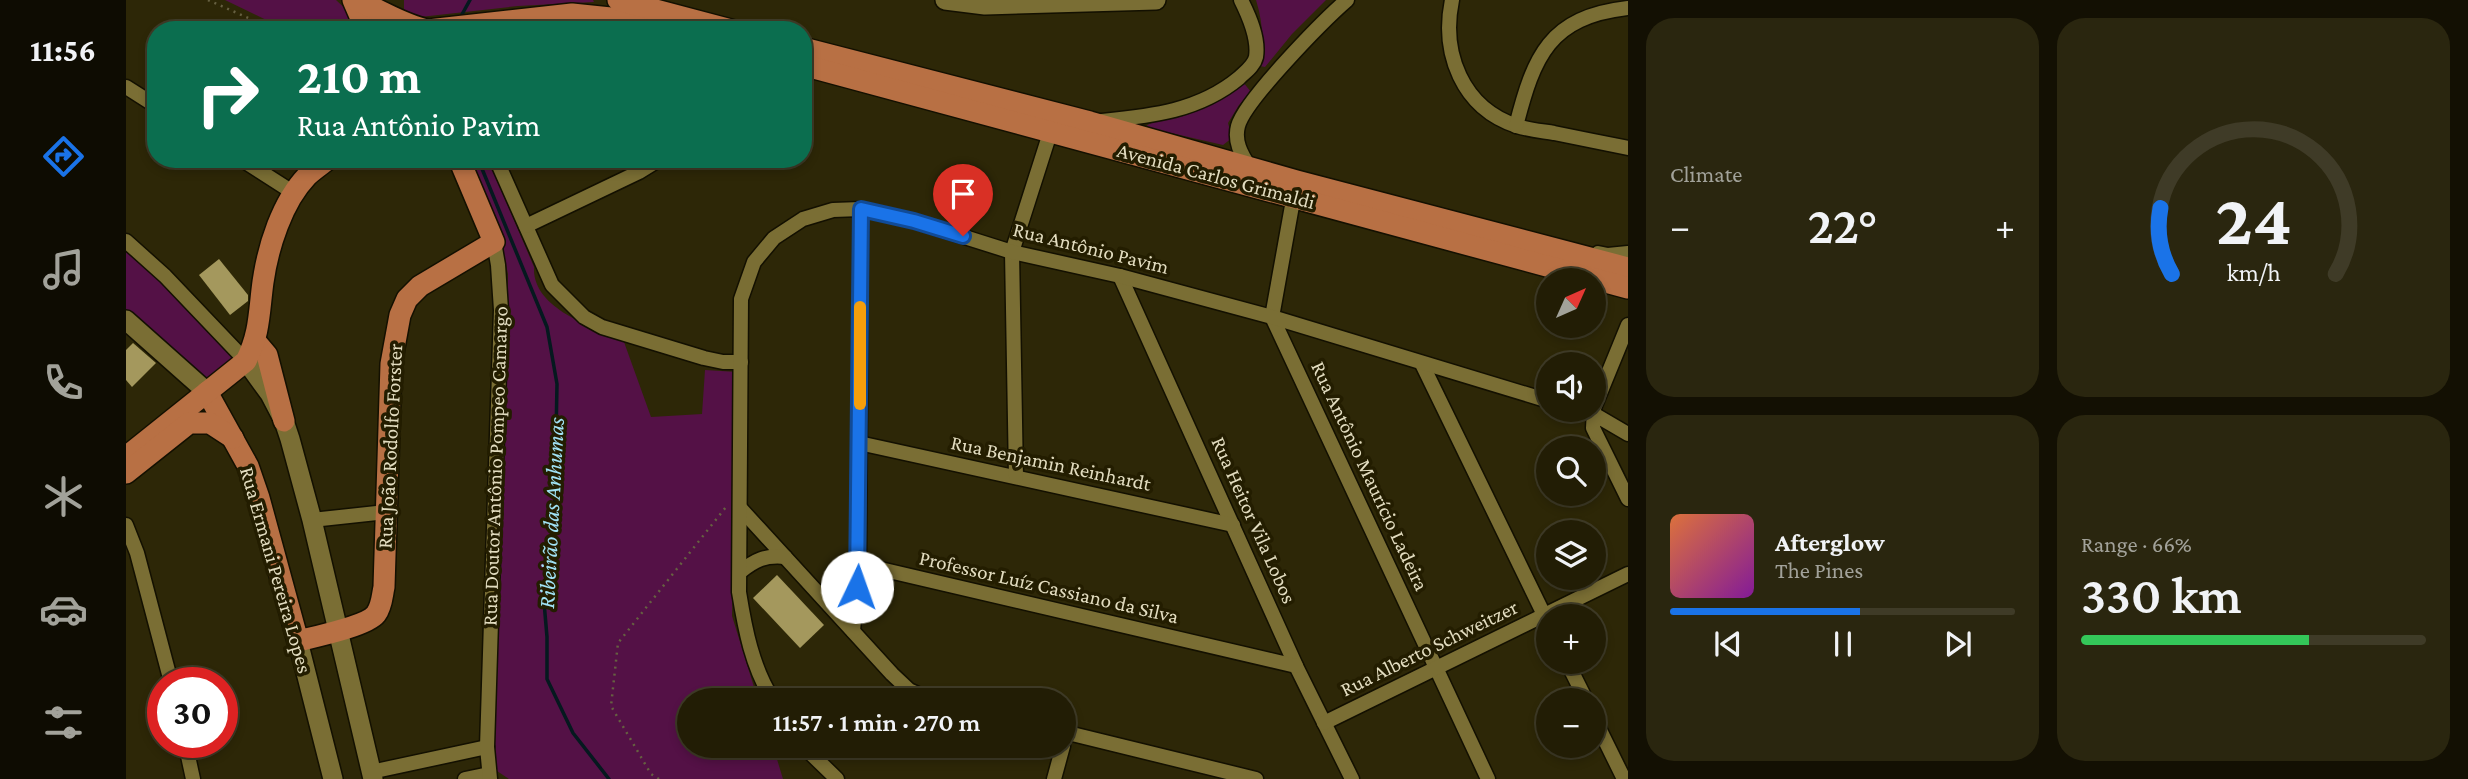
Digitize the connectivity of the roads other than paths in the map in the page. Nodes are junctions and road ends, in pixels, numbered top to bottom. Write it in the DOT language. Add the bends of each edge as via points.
graph roads {
  1 [pos="354,0"];
  2 [pos="945,0"];
  3 [pos="1156,0"];
  4 [pos="1241,0"];
  5 [pos="1347,0"];
  6 [pos="1452,0"];
  7 [pos="1628,8"];
  8 [pos="616,9"];
  9 [pos="399,17"];
  10 [pos="362,21"];
  11 [pos="538,21"];
  12 [pos="599,21"];
  13 [pos="647,21"];
  14 [pos="682,21"];
  15 [pos="812,50"];
  16 [pos="812,67"];
  17 [pos="1245,72"];
  18 [pos="126,87"];
  19 [pos="1261,90"];
  20 [pos="147,100"];
  21 [pos="1090,122"];
  22 [pos="1516,126"];
  23 [pos="1051,133"];
  24 [pos="1628,148"];
  25 [pos="1249,166"];
  26 [pos="255,168"];
  27 [pos="317,168"];
  28 [pos="463,168"];
  29 [pos="500,168"];
  30 [pos="645,168"];
  31 [pos="1295,188"];
  32 [pos="294,192"];
  33 [pos="861,209"];
  34 [pos="526,226"];
  35 [pos="126,241"];
  36 [pos="494,242"];
  37 [pos="1551,248"];
  38 [pos="1012,252"];
  39 [pos="1628,253"];
  40 [pos="1628,268"];
  41 [pos="1120,276"];
  42 [pos="1628,288"];
  43 [pos="1272,317"];
  44 [pos="126,320"];
  45 [pos="1628,326"];
  46 [pos="246,358"];
  47 [pos="741,362"];
  48 [pos="1422,364"];
  49 [pos="1606,375"];
  50 [pos="207,392"];
  51 [pos="1536,397"];
  52 [pos="1606,420"];
  53 [pos="284,421"];
  54 [pos="1592,422"];
  55 [pos="230,431"];
  56 [pos="1628,434"];
  57 [pos="859,443"];
  58 [pos="126,457"];
  59 [pos="126,473"];
  60 [pos="1016,477"];
  61 [pos="1628,499"];
  62 [pos="741,509"];
  63 [pos="386,512"];
  64 [pos="312,520"];
  65 [pos="1233,524"];
  66 [pos="126,525"];
  67 [pos="785,557"];
  68 [pos="859,564"];
  69 [pos="740,572"];
  70 [pos="1628,574"];
  71 [pos="1539,604"];
  72 [pos="1575,604"];
  73 [pos="1536,625"];
  74 [pos="338,631"];
  75 [pos="853,631"];
  76 [pos="298,642"];
  77 [pos="1296,666"];
  78 [pos="167,667"];
  79 [pos="1437,668"];
  80 [pos="765,688"];
  81 [pos="907,688"];
  82 [pos="1324,723"];
  83 [pos="1076,741"];
  84 [pos="1606,742"];
  85 [pos="486,747"];
  86 [pos="188,758"];
  87 [pos="815,758"];
  88 [pos="1060,758"];
  89 [pos="372,775"];
  90 [pos="492,777"];
  91 [pos="193,779"];
  92 [pos="333,779"];
  93 [pos="465,779"];
  94 [pos="836,779"];
  95 [pos="1055,779"];
  96 [pos="1256,779"];
  97 [pos="1352,779"];
  98 [pos="1488,779"];
  99 [pos="1624,779"];
  1 -- 9 [label="main road"];
  1 -- 10 [label="main road"];
  2 -- 3 [label="street" via="985,5"];
  4 -- 17 [label="street" via="1255,37 1256,56"];
  5 -- 19 [label="street"];
  6 -- 22 [label="street" via="1448,41 1467,90 1490,112"];
  7 -- 22 [label="street" via="1579,19 1555,37 1536,61"];
  8 -- 11 [label="main road"];
  8 -- 12 [label="street"];
  8 -- 13 [label="main road"];
  8 -- 14 [label="main road"];
  15 -- 21 [label="main road, Avenida Carlos Grimaldi"];
  16 -- 23 [label="main road, Avenida Carlos Grimaldi"];
  17 -- 19 [label="street"];
  17 -- 21 [label="street" via="1185,109"];
  18 -- 20 [label="street"];
  19 -- 25 [label="street" via="1238,126 1240,152"];
  21 -- 25 [label="main road, Avenida Carlos Grimaldi"];
  22 -- 24 [label="street"];
  23 -- 31 [label="main road, Avenida Carlos Grimaldi"];
  23 -- 38 [label="street"];
  25 -- 31 [label="main road, Avenida Carlos Grimaldi"];
  26 -- 32 [label="street"];
  27 -- 32 [label="main road"];
  28 -- 36 [label="main road, Rua Doutor Antônio Pompeo Camargo"];
  29 -- 34 [label="street"];
  30 -- 34 [label="street"];
  31 -- 37 [label="main road, Avenida Carlos Grimaldi"];
  31 -- 42 [label="main road, Avenida Carlos Grimaldi"];
  31 -- 43 [label="street"];
  32 -- 46 [label="main road" via="268,257"];
  33 -- 38 [label="street, Rua Antônio Pavim"];
  33 -- 47 [label="street, Rua Antônio Pavim" via="833,210 803,219 774,238 754,262 741,299"];
  33 -- 57 [label="street"];
  34 -- 47 [label="street" via="552,285 584,317 602,327 704,358"];
  35 -- 46 [label="street"];
  36 -- 63 [label="main road, Rua João Rodolfo Forster" via="420,286 400,315 391,364"];
  36 -- 85 [label="street, Rua Doutor Antônio Pompeo Camargo" via="501,310"];
  37 -- 39 [label="street"];
  37 -- 40 [label="main road, Avenida Carlos Grimaldi"];
  38 -- 41 [label="street, Rua Antônio Pavim"];
  38 -- 60 [label="street"];
  41 -- 43 [label="street, Rua Antônio Pavim"];
  41 -- 65 [label="street, Rua Heitor Vila Lobos"];
  43 -- 48 [label="street, Rua Antônio Pavim"];
  43 -- 79 [label="street, Rua Antônio Maurício Ladeira"];
  44 -- 50 [label="street, Rua Ermani Pereira Lopes"];
  45 -- 49 [label="street"];
  46 -- 50 [label="main road"];
  46 -- 53 [label="main road" via="268,355"];
  46 -- 55 [label="main road" via="228,400"];
  47 -- 62 [label="street, Rua Antônio Pavim"];
  48 -- 51 [label="street, Rua Antônio Pavim"];
  48 -- 71 [label="street"];
  50 -- 55 [label="main road, Rua Ermani Pereira Lopes"];
  50 -- 58 [label="main road"];
  52 -- 56 [label="street"];
  53 -- 64 [label="street"];
  54 -- 61 [label="street"];
  55 -- 59 [label="main road" via="209,423 189,423"];
  55 -- 76 [label="main road, Rua Ermani Pereira Lopes" via="259,498"];
  57 -- 60 [label="street, Rua Benjamin Reinhardt"];
  57 -- 68 [label="street"];
  60 -- 65 [label="street, Rua Benjamin Reinhardt"];
  62 -- 67 [label="street"];
  62 -- 69 [label="street, Rua Antônio Pavim"];
  63 -- 64 [label="street"];
  63 -- 74 [label="main road, Rua João Rodolfo Forster" via="379,611"];
  64 -- 74 [label="street"];
  65 -- 77 [label="street, Rua Heitor Vila Lobos"];
  66 -- 78 [label="street"];
  67 -- 69 [label="street" via="768,555"];
  67 -- 75 [label="street"];
  68 -- 75 [label="street"];
  68 -- 77 [label="street, Professor Luíz Cassiano da Silva"];
  69 -- 80 [label="street, Rua Antônio Pavim" via="746,638"];
  70 -- 72 [label="street, Rua Alberto Schweitzer"];
  73 -- 79 [label="street, Rua Alberto Schweitzer"];
  74 -- 76 [label="main road, Rua João Rodolfo Forster"];
  74 -- 89 [label="street"];
  75 -- 81 [label="street"];
  76 -- 92 [label="street, Rua Ermani Pereira Lopes"];
  77 -- 82 [label="street, Rua Heitor Vila Lobos"];
  79 -- 82 [label="street, Rua Alberto Schweitzer"];
  79 -- 98 [label="street, Rua Antônio Maurício Ladeira"];
  82 -- 97 [label="street, Rua Heitor Vila Lobos"];
  83 -- 96 [label="street"];
  84 -- 99 [label="street"];
  85 -- 89 [label="street"];
  85 -- 90 [label="street, Rua Doutor Antônio Pompeo Camargo"];
  86 -- 91 [label="street"];
  87 -- 94 [label="street"];
  88 -- 95 [label="street"];
  90 -- 93 [label="street"];
}
